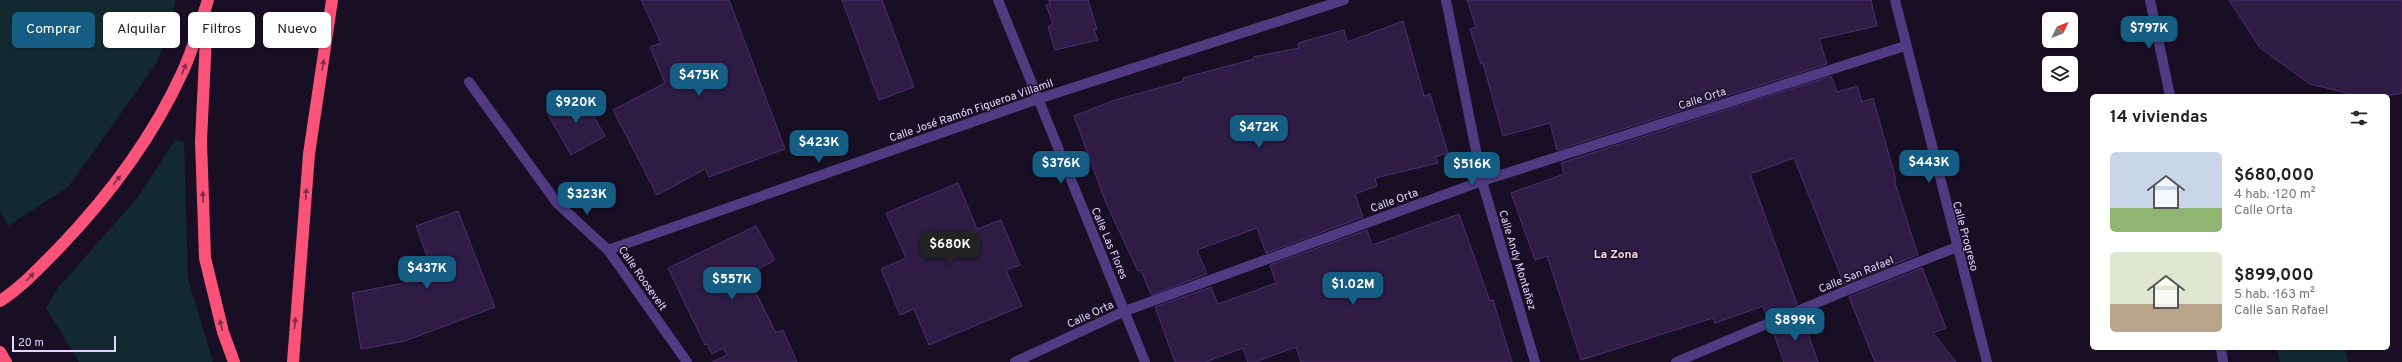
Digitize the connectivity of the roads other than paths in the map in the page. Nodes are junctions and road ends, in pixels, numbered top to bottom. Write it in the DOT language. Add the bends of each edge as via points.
graph roads {
  1 [pos="332,0"];
  2 [pos="998,0"];
  3 [pos="1344,0"];
  4 [pos="1446,0"];
  5 [pos="1895,0"];
  6 [pos="2150,0"];
  7 [pos="208,1"];
  8 [pos="1905,46"];
  9 [pos="469,82"];
  10 [pos="2170,94"];
  11 [pos="1038,99"];
  12 [pos="1482,181"];
  13 [pos="1957,247"];
  14 [pos="608,250"];
  15 [pos="0,302"];
  16 [pos="1125,311"];
  17 [pos="2221,350"];
  18 [pos="0,352"];
  19 [pos="6,362"];
  20 [pos="234,362"];
  21 [pos="293,362"];
  22 [pos="687,362"];
  23 [pos="1015,362"];
  24 [pos="1145,362"];
  25 [pos="1535,362"];
  26 [pos="1676,362"];
  27 [pos="1987,362"];
  28 [pos="2223,362"];
  21 -- 1 [label="highway, one-way" via="310,154"];
  2 -- 11 [label="street, Calle Las Flores"];
  3 -- 11 [label="street, Calle José Ramón Figueroa Villamil"];
  4 -- 12 [label="street, Calle Andy Montañez"];
  5 -- 8 [label="street, Calle Progreso"];
  6 -- 10 [label="street"];
  15 -- 7 [label="highway, one-way" via="19,289 74,232 127,168 158,120 184,71"];
  20 -- 7 [label="highway, one-way" via="223,332 205,258 201,141"];
  8 -- 12 [label="street, Calle Orta"];
  8 -- 13 [label="street, Calle Progreso"];
  9 -- 14 [label="street, Calle Roosevelt" via="556,203"];
  11 -- 14 [label="street, Calle José Ramón Figueroa Villamil"];
  11 -- 16 [label="street, Calle Las Flores"];
  12 -- 16 [label="street, Calle Orta"];
  12 -- 25 [label="street, Calle Andy Montañez"];
  13 -- 26 [label="street, Calle San Rafael"];
  13 -- 27 [label="street, Calle Progreso"];
  14 -- 22 [label="street, Calle Roosevelt"];
  16 -- 23 [label="street, Calle Orta"];
  16 -- 24 [label="street, Calle Las Flores"];
  17 -- 28 [label="street"];
  18 -- 19 [label="highway"];
}
